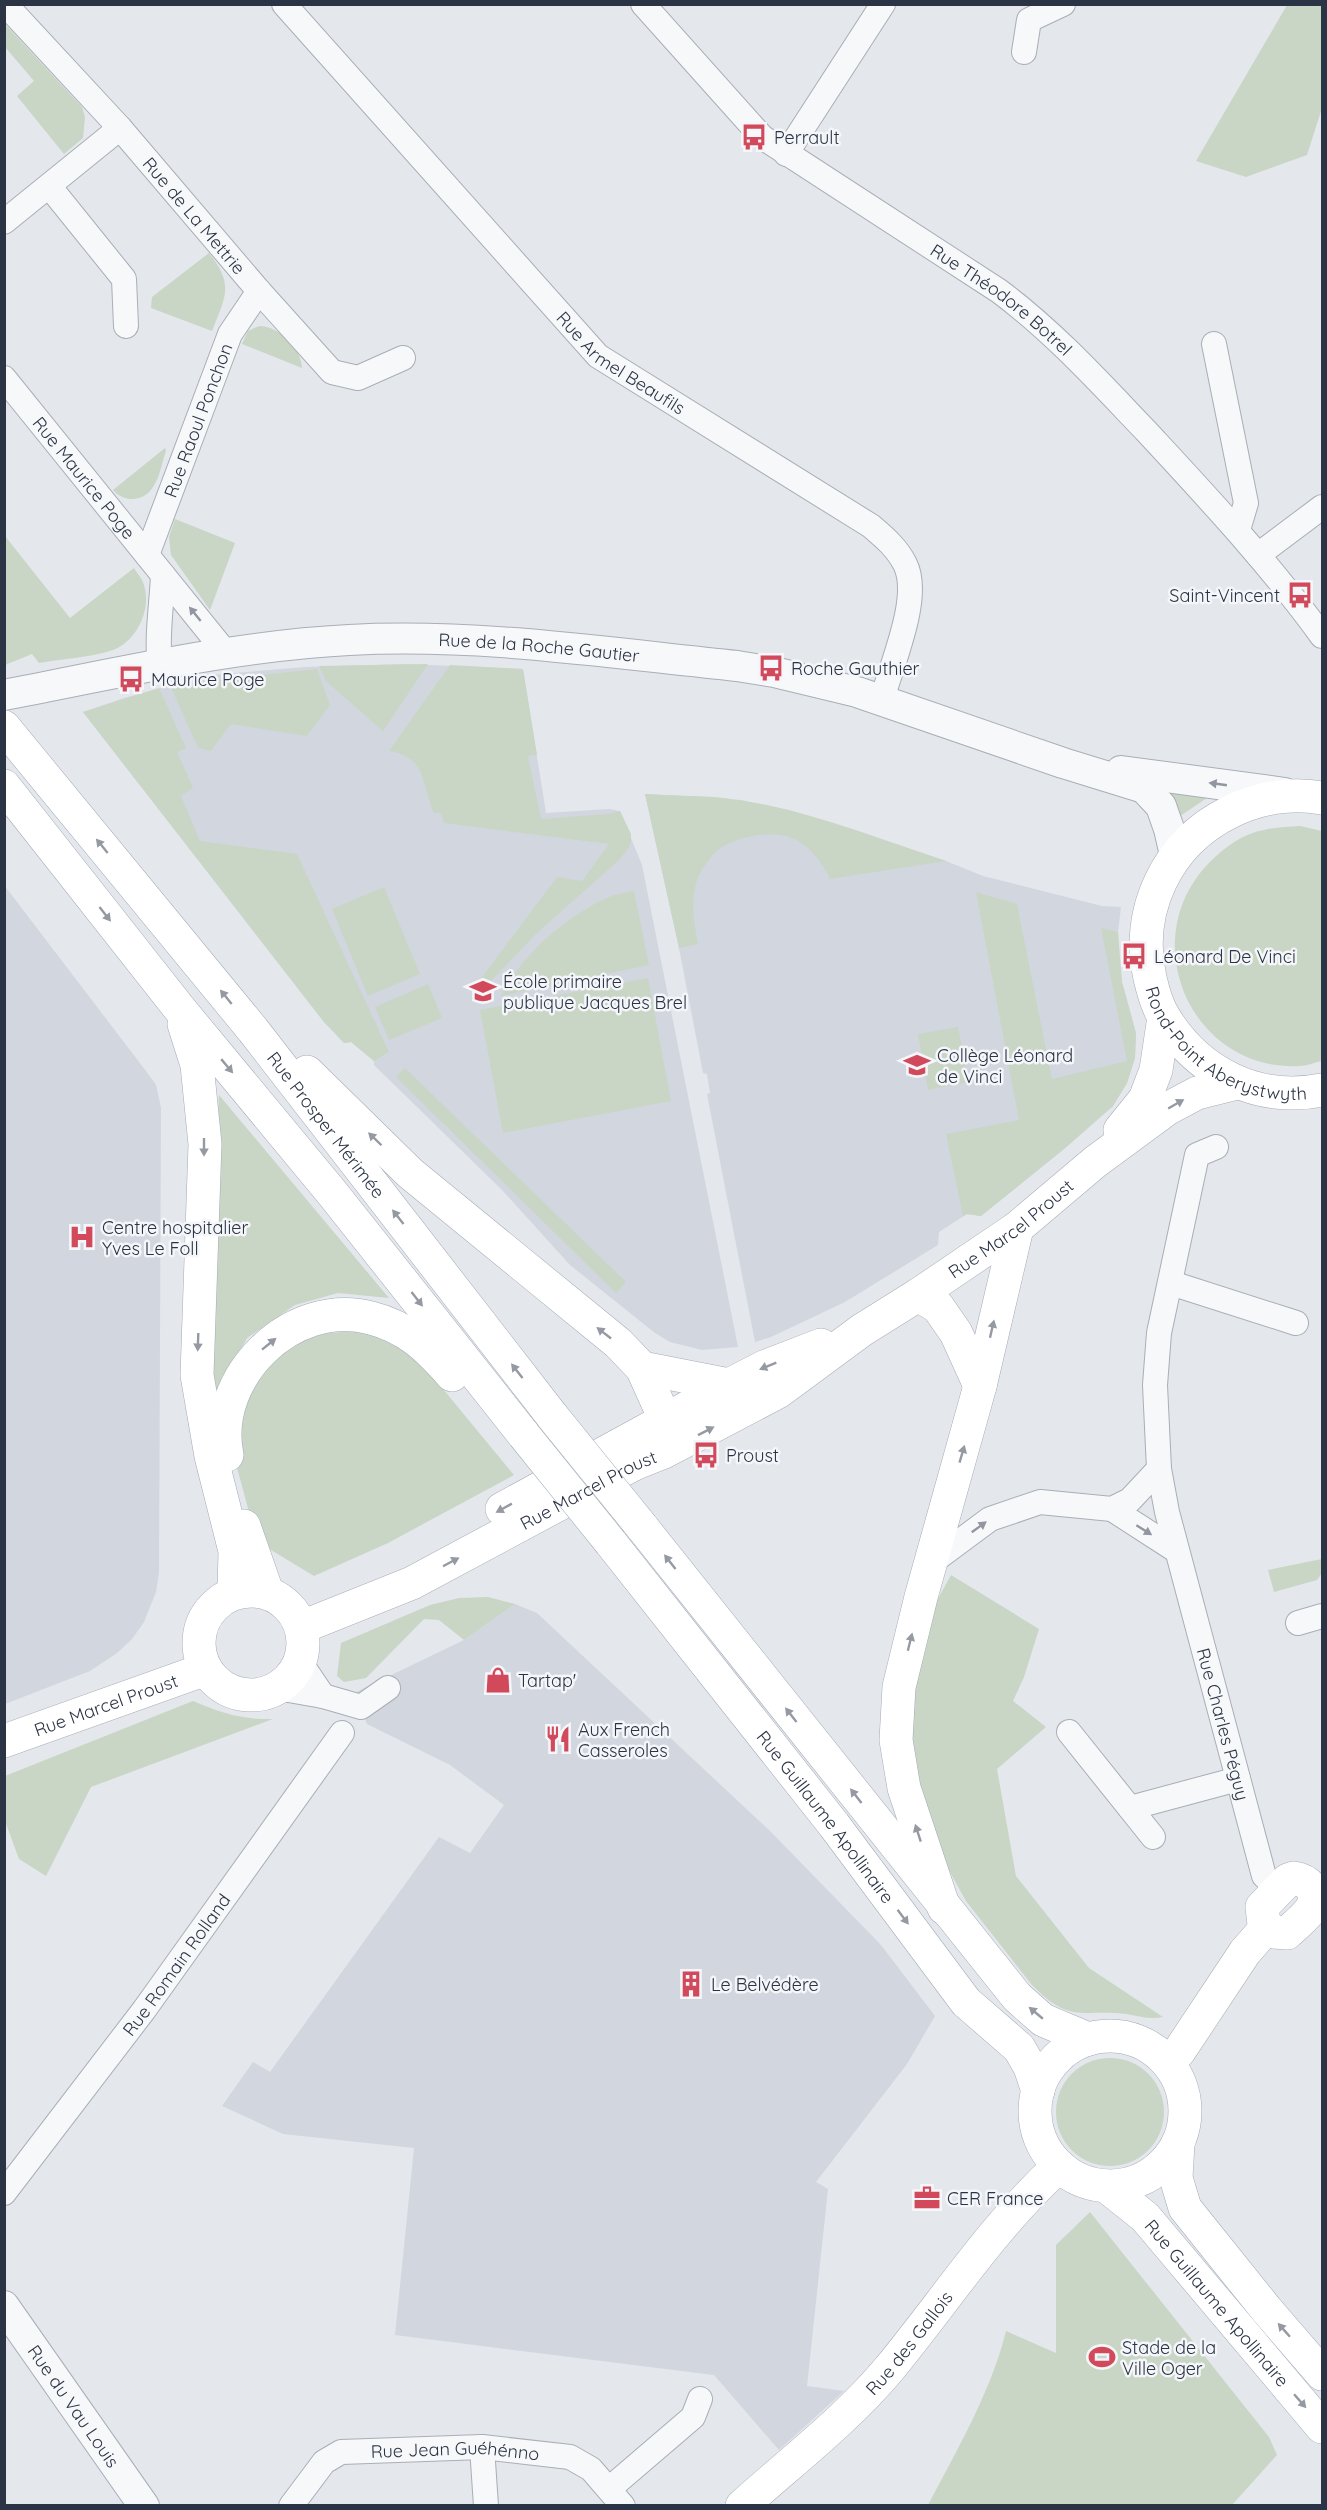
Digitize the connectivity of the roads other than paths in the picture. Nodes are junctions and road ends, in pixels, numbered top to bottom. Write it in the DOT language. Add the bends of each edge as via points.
graph roads {
  1 [pos="5,4"];
  2 [pos="284,4"];
  3 [pos="643,4"];
  4 [pos="883,4"];
  5 [pos="1063,4"];
  6 [pos="1024,52"];
  7 [pos="120,128"];
  8 [pos="786,154"];
  9 [pos="49,186"];
  10 [pos="4,222"];
  11 [pos="259,291"];
  12 [pos="126,326"];
  13 [pos="1214,344"];
  14 [pos="403,358"];
  15 [pos="4,378"];
  16 [pos="1323,507"];
  17 [pos="1238,530"];
  18 [pos="147,555"];
  19 [pos="1258,555"];
  20 [pos="163,575"];
  21 [pos="1323,636"];
  22 [pos="226,653"];
  23 [pos="160,665"];
  24 [pos="4,695"];
  25 [pos="882,700"];
  26 [pos="4,727"];
  27 [pos="1063,763"];
  28 [pos="4,786"];
  29 [pos="1316,797"];
  30 [pos="1175,855"];
  31 [pos="179,1008"];
  32 [pos="1164,1017"];
  33 [pos="253,1030"];
  34 [pos="1237,1083"];
  35 [pos="1323,1090"];
  36 [pos="1216,1147"];
  37 [pos="1095,1162"];
  38 [pos="1017,1228"];
  39 [pos="1171,1283"];
  40 [pos="918,1295"];
  41 [pos="1296,1323"];
  42 [pos="862,1330"];
  43 [pos="642,1368"];
  44 [pos="729,1385"];
  45 [pos="980,1386"];
  46 [pos="663,1420"];
  47 [pos="516,1440"];
  48 [pos="634,1464"];
  49 [pos="1159,1469"];
  50 [pos="1112,1509"];
  51 [pos="642,1527"];
  52 [pos="604,1547"];
  53 [pos="1177,1551"];
  54 [pos="932,1562"];
  55 [pos="234,1592"];
  56 [pos="267,1592"];
  57 [pos="1323,1616"];
  58 [pos="297,1619"];
  59 [pos="1298,1623"];
  60 [pos="300,1662"];
  61 [pos="206,1669"];
  62 [pos="278,1688"];
  63 [pos="388,1688"];
  64 [pos="323,1696"];
  65 [pos="1069,1732"];
  66 [pos="342,1733"];
  67 [pos="4,1741"];
  68 [pos="1238,1779"];
  69 [pos="1130,1808"];
  70 [pos="1153,1837"];
  71 [pos="1309,1887"];
  72 [pos="944,1908"];
  73 [pos="1088,2038"];
  74 [pos="1169,2063"];
  75 [pos="1038,2091"];
  76 [pos="1179,2144"];
  77 [pos="1059,2166"];
  78 [pos="1106,2186"];
  79 [pos="4,2193"];
  80 [pos="4,2306"];
  81 [pos="1323,2374"];
  82 [pos="699,2399"];
  83 [pos="1323,2427"];
  84 [pos="482,2447"];
  85 [pos="616,2497"];
  86 [pos="144,2505"];
  87 [pos="291,2505"];
  88 [pos="486,2505"];
  89 [pos="742,2505"];
  1 -- 7 [label="street, Rue de La Mettrie"];
  2 -- 25 [label="street, Rue Armel Beaufils" via="598,356 871,526 891,543 906,565 910,603"];
  3 -- 8 [label="street, Rue Théodore Botrel" via="762,137"];
  4 -- 8 [label="street"];
  5 -- 6 [label="street" via="1029,20"];
  7 -- 9 [label="street"];
  7 -- 11 [label="street, Rue de La Mettrie"];
  8 -- 17 [label="street, Rue Théodore Botrel" via="1033,316"];
  9 -- 10 [label="street"];
  9 -- 12 [label="street" via="124,279"];
  11 -- 14 [label="street, Rue de La Mettrie" via="332,372 358,378"];
  11 -- 18 [label="street, Rue Raoul Ponchon" via="230,334"];
  13 -- 17 [label="street" via="1246,503"];
  15 -- 18 [label="street, Rue Maurice Poge"];
  16 -- 19 [label="street"];
  17 -- 19 [label="street, Rue Théodore Botrel"];
  18 -- 20 [label="street, Rue Maurice Poge"];
  19 -- 21 [label="street, Rue Théodore Botrel"];
  22 -- 20 [label="street, Rue Maurice Poge, one-way"];
  20 -- 23 [label="street" via="157,646"];
  22 -- 23 [label="street, Rue de la Roche Gautier"];
  22 -- 25 [label="street, Rue de la Roche Gautier" via="349,640 470,640 737,666 812,680"];
  23 -- 24 [label="street, Rue de la Roche Gautier"];
  25 -- 27 [label="street, Rue de la Roche Gautier"];
  33 -- 26 [label="main road, Rue Prosper Mérimée, one-way"];
  29 -- 27 [label="street, one-way"];
  27 -- 30 [label="street" via="1144,788 1161,806"];
  28 -- 31 [label="main road, Rue Prosper Mérimée, one-way"];
  29 -- 30 [label="main road, Rond-Point Aberystwyth" via="1250,802 1208,822"];
  30 -- 32 [label="main road, Rond-Point Aberystwyth" via="1157,887 1147,923 1146,960"];
  31 -- 47 [label="main road, Rue Prosper Mérimée, one-way" via="333,1194"];
  31 -- 55 [label="main road, one-way" via="197,1065 205,1144 197,1375 211,1456 236,1551"];
  32 -- 34 [label="main road, Rond-Point Aberystwyth" via="1197,1058"];
  32 -- 37 [label="main road, Rue Marcel Proust" via="1156,1070 1145,1099"];
  43 -- 33 [label="main road, one-way" via="618,1343 410,1173 279,1045"];
  51 -- 33 [label="main road, Rue Prosper Mérimée, one-way, bridge"];
  34 -- 35 [label="main road, Rond-Point Aberystwyth" via="1267,1092 1304,1094"];
  37 -- 34 [label="main road, Rue Marcel Proust, one-way" via="1183,1099"];
  36 -- 39 [label="street, Rue Charles Péguy" via="1197,1155"];
  37 -- 38 [label="main road, Rue Marcel Proust"];
  38 -- 40 [label="main road, Rue Marcel Proust"];
  45 -- 38 [label="main road, one-way"];
  39 -- 41 [label="street"];
  39 -- 49 [label="street, Rue Charles Péguy" via="1159,1333 1155,1385"];
  40 -- 42 [label="main road, Rue Marcel Proust"];
  40 -- 45 [label="main road" via="938,1307 956,1333"];
  42 -- 44 [label="main road, Rue Marcel Proust, one-way" via="764,1367"];
  48 -- 42 [label="main road, Rue Marcel Proust, one-way" via="778,1392"];
  43 -- 44 [label="main road"];
  43 -- 46 [label="main road"];
  44 -- 46 [label="main road, Rue Marcel Proust"];
  54 -- 45 [label="main road, one-way"];
  46 -- 48 [label="main road" via="661,1437"];
  46 -- 58 [label="main road, Rue Marcel Proust, one-way" via="383,1576"];
  47 -- 52 [label="main road, Rue Prosper Mérimée, bridge"];
  56 -- 47 [label="main road, one-way" via="230,1473 224,1443 226,1416 242,1373 255,1357 289,1330 328,1317 350,1315 398,1328 424,1344"];
  58 -- 48 [label="main road, Rue Marcel Proust, one-way" via="412,1583"];
  49 -- 50 [label="street" via="1130,1500"];
  49 -- 53 [label="street, Rue Charles Péguy"];
  50 -- 53 [label="street, one-way"];
  54 -- 50 [label="street, one-way" via="990,1519 1040,1502"];
  72 -- 51 [label="main road, Rue Guillaume Apollinaire, one-way"];
  52 -- 75 [label="main road, Rue Guillaume Apollinaire, one-way" via="729,1692 966,2002 1019,2048"];
  53 -- 68 [label="street, Rue Charles Péguy"];
  72 -- 54 [label="main road, one-way" via="904,1788 896,1740 899,1687"];
  55 -- 56 [label="main road"];
  55 -- 61 [label="main road" via="207,1613 201,1627 198,1643"];
  56 -- 58 [label="main road" via="281,1599"];
  57 -- 59 [label="street"];
  58 -- 60 [label="main road" via="304,1644"];
  60 -- 62 [label="main road"];
  60 -- 64 [label="street"];
  61 -- 62 [label="main road" via="215,1682 243,1695 261,1695"];
  61 -- 67 [label="main road, Rue Marcel Proust"];
  62 -- 64 [label="street"];
  63 -- 64 [label="street" via="361,1707"];
  65 -- 69 [label="street"];
  66 -- 79 [label="street, Rue Romain Rolland" via="144,2010"];
  68 -- 69 [label="street"];
  68 -- 71 [label="street, Rue Charles Péguy" via="1264,1876"];
  69 -- 70 [label="street"];
  71 -- 74 [label="main road" via="1262,1907 1267,1927 1245,1952"];
  73 -- 72 [label="main road, Rue Guillaume Apollinaire, one-way" via="1043,2020 1017,1997"];
  73 -- 74 [label="main road" via="1132,2038"];
  73 -- 75 [label="main road" via="1065,2050 1048,2068"];
  74 -- 76 [label="main road" via="1180,2081 1185,2102"];
  75 -- 77 [label="main road" via="1038,2131"];
  76 -- 78 [label="main road" via="1149,2176 1128,2184"];
  81 -- 76 [label="main road, Rue Guillaume Apollinaire, one-way" via="1185,2208 1176,2178"];
  77 -- 78 [label="main road" via="1089,2183"];
  77 -- 89 [label="main road, Rue des Gallois" via="1028,2194 850,2411"];
  78 -- 83 [label="main road, Rue Guillaume Apollinaire, one-way" via="1145,2217"];
  80 -- 86 [label="street, Rue du Vau Louis"];
  82 -- 85 [label="street" via="693,2417"];
  84 -- 85 [label="street, Rue Jean Guéhénno" via="570,2457 591,2469"];
  84 -- 87 [label="street, Rue Jean Guéhénno" via="341,2452 324,2462"];
  84 -- 88 [label="street"];
}
